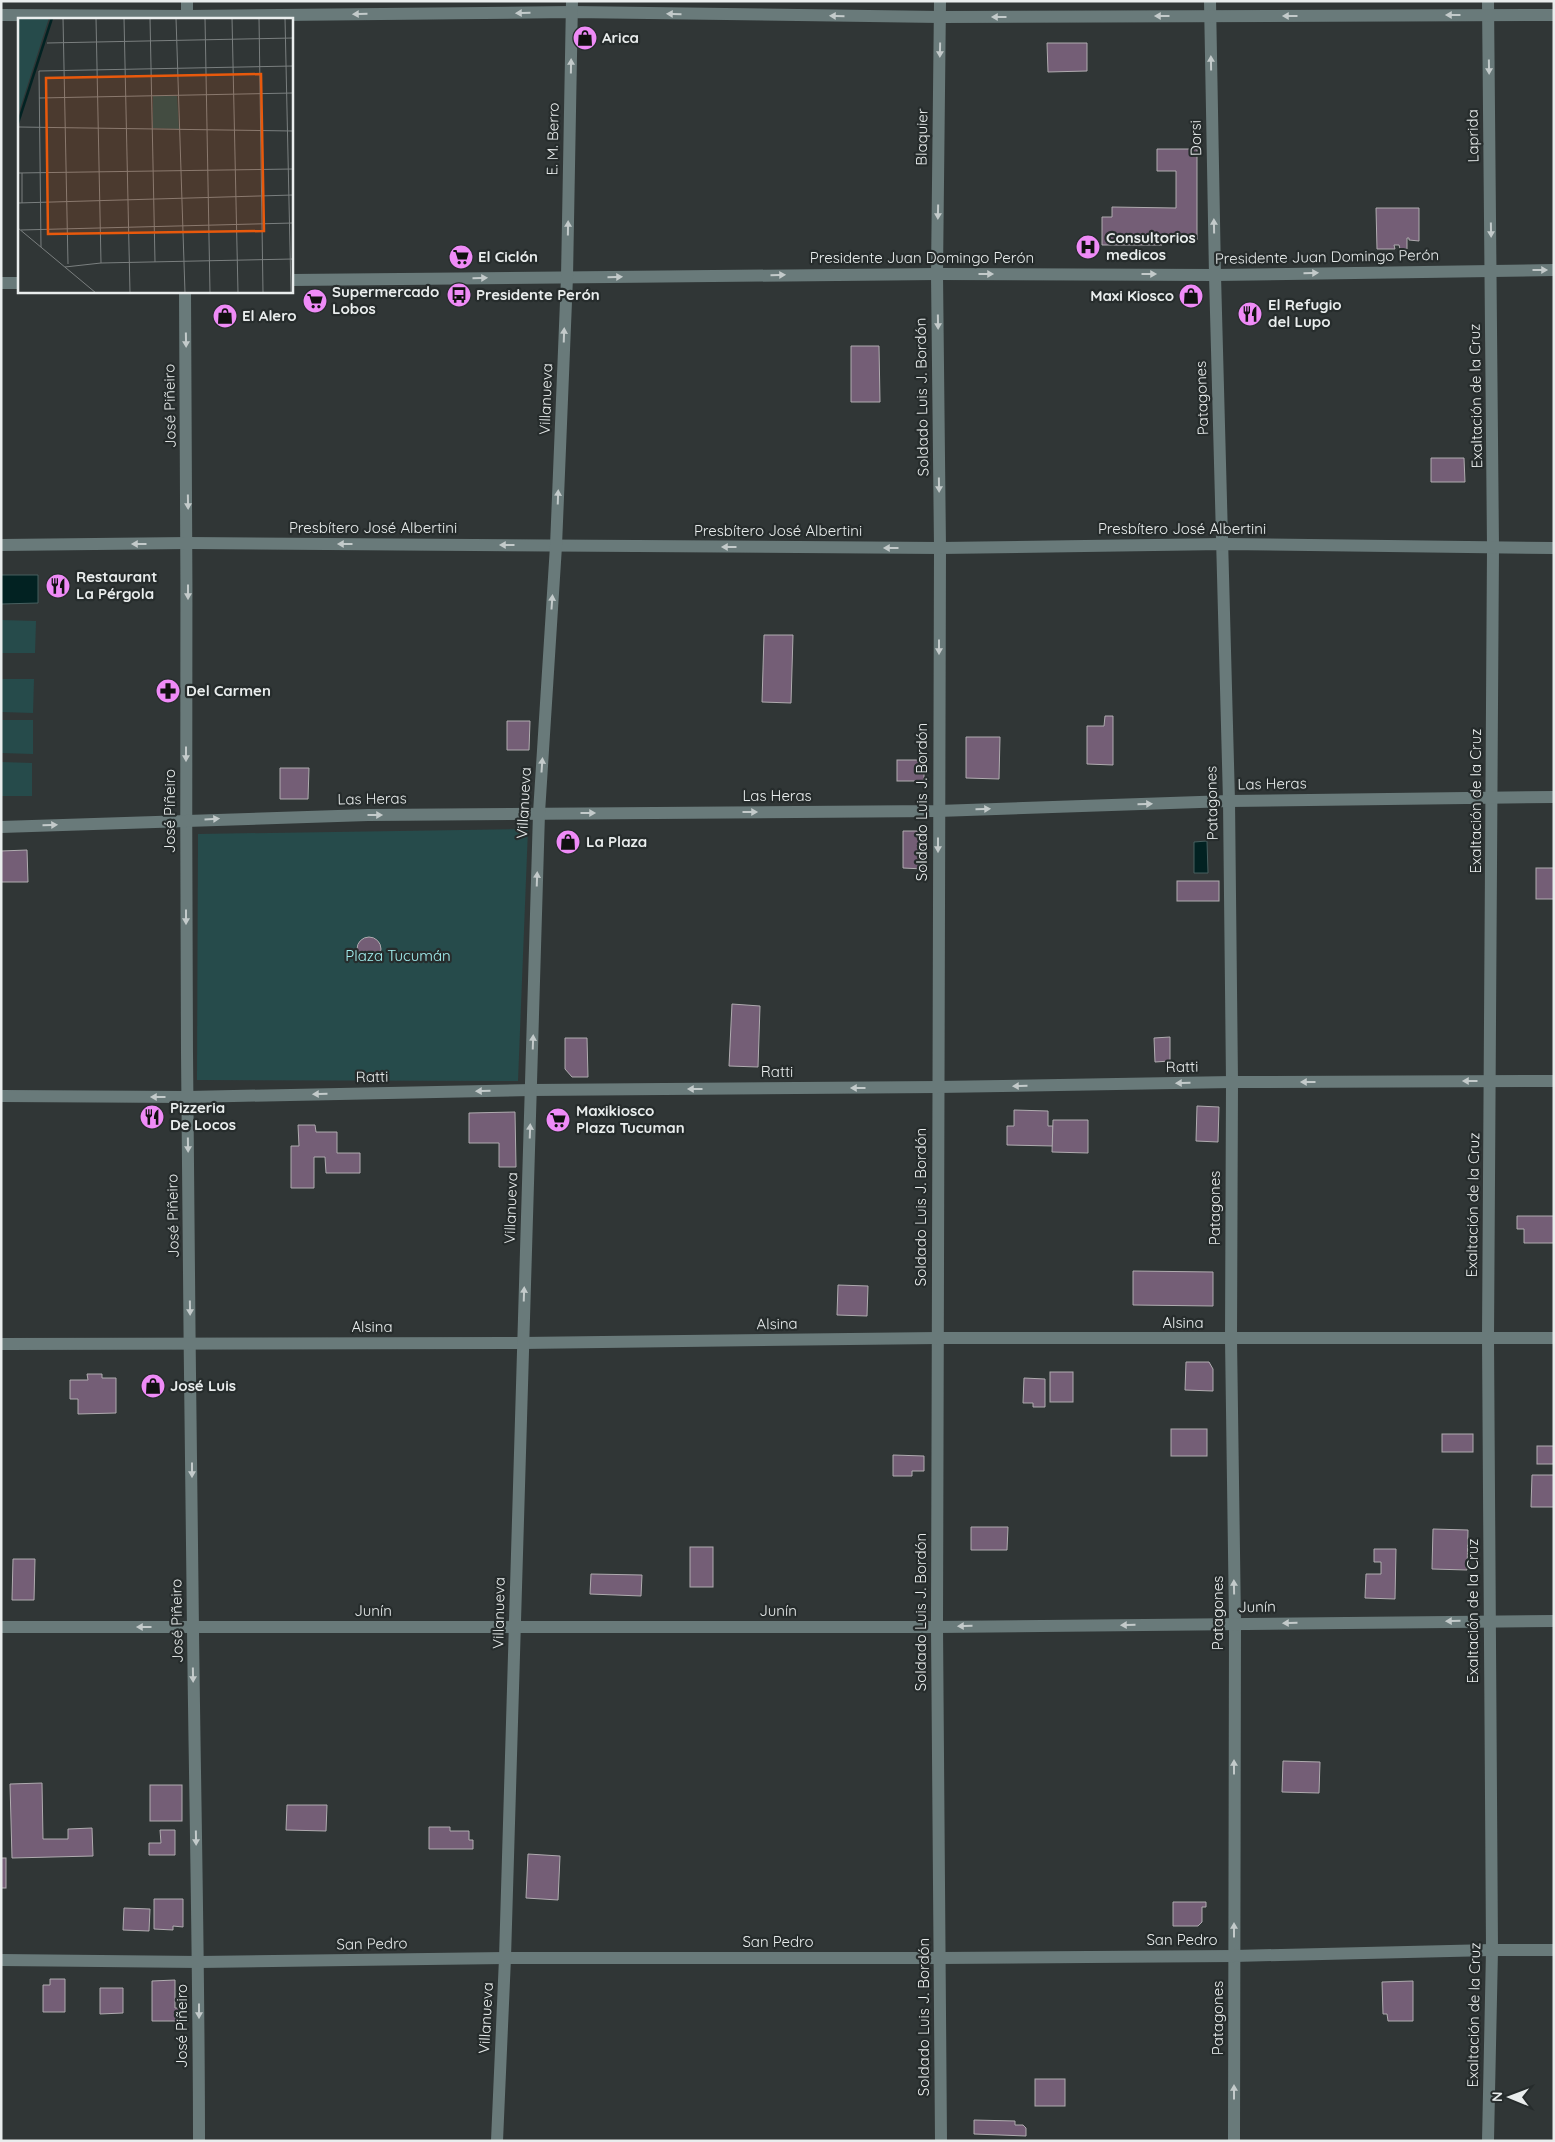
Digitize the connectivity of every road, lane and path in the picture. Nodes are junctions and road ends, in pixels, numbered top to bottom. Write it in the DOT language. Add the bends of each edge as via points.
graph roads {
  1 [pos="188,1"];
  2 [pos="940,1"];
  3 [pos="1210,1"];
  4 [pos="1488,1"];
  5 [pos="572,7"];
  6 [pos="1,15"];
  7 [pos="1488,15"];
  8 [pos="1554,15"];
  9 [pos="1211,16"];
  10 [pos="187,17"];
  11 [pos="940,17"];
  12 [pos="1491,270"];
  13 [pos="1554,270"];
  14 [pos="938,274"];
  15 [pos="1215,275"];
  16 [pos="567,277"];
  17 [pos="292,280"];
  18 [pos="18,282"];
  19 [pos="1,283"];
  20 [pos="186,292"];
  21 [pos="188,543"];
  22 [pos="1223,544"];
  23 [pos="1,545"];
  24 [pos="556,546"];
  25 [pos="940,548"];
  26 [pos="1493,548"];
  27 [pos="1554,548"];
  28 [pos="1554,797"];
  29 [pos="1492,798"];
  30 [pos="1229,801"];
  31 [pos="938,811"];
  32 [pos="539,813"];
  33 [pos="186,821"];
  34 [pos="1,827"];
  35 [pos="1490,1081"];
  36 [pos="1554,1081"];
  37 [pos="1232,1082"];
  38 [pos="938,1087"];
  39 [pos="531,1090"];
  40 [pos="1,1096"];
  41 [pos="188,1097"];
  42 [pos="937,1338"];
  43 [pos="1488,1338"];
  44 [pos="1554,1338"];
  45 [pos="1231,1339"];
  46 [pos="522,1343"];
  47 [pos="1,1344"];
  48 [pos="191,1344"];
  49 [pos="1489,1621"];
  50 [pos="1554,1621"];
  51 [pos="1234,1623"];
  52 [pos="1,1627"];
  53 [pos="192,1627"];
  54 [pos="516,1627"];
  55 [pos="937,1627"];
  56 [pos="1492,1950"];
  57 [pos="1554,1950"];
  58 [pos="1234,1956"];
  59 [pos="505,1958"];
  60 [pos="940,1958"];
  61 [pos="1,1960"];
  62 [pos="198,1962"];
  63 [pos="199,2141"];
  64 [pos="497,2141"];
  65 [pos="941,2141"];
  66 [pos="1234,2141"];
  67 [pos="1488,2141"];
  1 -- 10 [label="street"];
  2 -- 11 [label="street, Blaquier"];
  3 -- 9 [label="street, Dorsi"];
  4 -- 7 [label="street, Laprida"];
  5 -- 10 [label="street, one-way"];
  11 -- 5 [label="street, one-way"];
  16 -- 5 [label="street, E. M. Berro, one-way"];
  6 -- 10 [label="street"];
  7 -- 8 [label="street"];
  7 -- 9 [label="street, one-way"];
  7 -- 12 [label="street, Laprida, one-way"];
  9 -- 11 [label="street, one-way"];
  15 -- 9 [label="street, Dorsi, one-way"];
  11 -- 14 [label="street, Blaquier, one-way"];
  12 -- 13 [label="street, Presidente Juan Domingo Perón, one-way"];
  15 -- 12 [label="street, Presidente Juan Domingo Perón, one-way"];
  12 -- 26 [label="street, Exaltación de la Cruz"];
  14 -- 15 [label="street, Presidente Juan Domingo Perón, one-way"];
  16 -- 14 [label="street, Presidente Juan Domingo Perón, one-way"];
  14 -- 25 [label="street, Soldado Luis J. Bordón, one-way"];
  15 -- 22 [label="street, Patagones"];
  17 -- 16 [label="street, Presidente Juan Domingo Perón, one-way"];
  24 -- 16 [label="street, Villanueva, one-way"];
  18 -- 19 [label="street"];
  20 -- 21 [label="street, José Piñeiro, one-way"];
  21 -- 23 [label="street, Presbítero José Albertini, one-way"];
  24 -- 21 [label="street, Presbítero José Albertini, one-way"];
  21 -- 33 [label="street, José Piñeiro, one-way"];
  22 -- 25 [label="street, Presbítero José Albertini"];
  22 -- 26 [label="street, Presbítero José Albertini"];
  22 -- 30 [label="street, Patagones"];
  25 -- 24 [label="street, Presbítero José Albertini, one-way"];
  32 -- 24 [label="street, Villanueva, one-way"];
  25 -- 31 [label="street, Soldado Luis J. Bordón, one-way"];
  26 -- 27 [label="street, Presbítero José Albertini"];
  26 -- 29 [label="street, Exaltación de la Cruz"];
  28 -- 29 [label="street, Las Heras"];
  29 -- 30 [label="street, Las Heras"];
  29 -- 35 [label="street, Exaltación de la Cruz"];
  31 -- 30 [label="street, Las Heras, one-way"];
  30 -- 37 [label="street, Patagones"];
  32 -- 31 [label="street, Las Heras, one-way"];
  31 -- 38 [label="street, Soldado Luis J. Bordón, one-way"];
  33 -- 32 [label="street, Las Heras, one-way" via="368,814"];
  39 -- 32 [label="street, Villanueva, one-way"];
  34 -- 33 [label="street, Las Heras, one-way"];
  33 -- 41 [label="street, José Piñeiro, one-way"];
  35 -- 36 [label="street, Ratti"];
  35 -- 37 [label="street, Ratti, one-way"];
  35 -- 43 [label="street, Exaltación de la Cruz"];
  37 -- 38 [label="street, Ratti, one-way"];
  37 -- 45 [label="street, Patagones"];
  38 -- 39 [label="street, Ratti, one-way"];
  38 -- 42 [label="street, Soldado Luis J. Bordón"];
  39 -- 41 [label="street, Ratti, one-way"];
  46 -- 39 [label="street, Villanueva, one-way"];
  41 -- 40 [label="street, Ratti, one-way"];
  41 -- 48 [label="street, José Piñeiro, one-way"];
  42 -- 45 [label="street, Alsina"];
  42 -- 46 [label="street, Alsina"];
  42 -- 55 [label="street, Soldado Luis J. Bordón"];
  43 -- 44 [label="street, Alsina"];
  43 -- 45 [label="street, Alsina"];
  43 -- 49 [label="street, Exaltación de la Cruz"];
  51 -- 45 [label="street, Patagones, one-way"];
  46 -- 48 [label="street, Alsina"];
  46 -- 54 [label="street, Villanueva"];
  47 -- 48 [label="street, Alsina"];
  48 -- 53 [label="street, José Piñeiro, one-way"];
  49 -- 50 [label="street, Junín"];
  49 -- 51 [label="street, Junín, one-way"];
  49 -- 56 [label="street, Exaltación de la Cruz"];
  51 -- 55 [label="street, Junín, one-way"];
  58 -- 51 [label="street, Patagones, one-way"];
  53 -- 52 [label="street, Junín, one-way"];
  53 -- 54 [label="street, Junín"];
  53 -- 62 [label="street, José Piñeiro, one-way"];
  54 -- 55 [label="street, Junín"];
  54 -- 59 [label="street, Villanueva"];
  55 -- 60 [label="street, Soldado Luis J. Bordón"];
  56 -- 57 [label="street, San Pedro"];
  56 -- 58 [label="street, San Pedro"];
  56 -- 67 [label="street, Exaltación de la Cruz"];
  58 -- 60 [label="street, San Pedro"];
  66 -- 58 [label="street, Patagones, one-way"];
  59 -- 60 [label="street, San Pedro"];
  59 -- 62 [label="street, San Pedro"];
  59 -- 64 [label="street, Villanueva"];
  60 -- 65 [label="street, Soldado Luis J. Bordón"];
  61 -- 62 [label="street, San Pedro"];
  62 -- 63 [label="street, José Piñeiro, one-way"];
}
